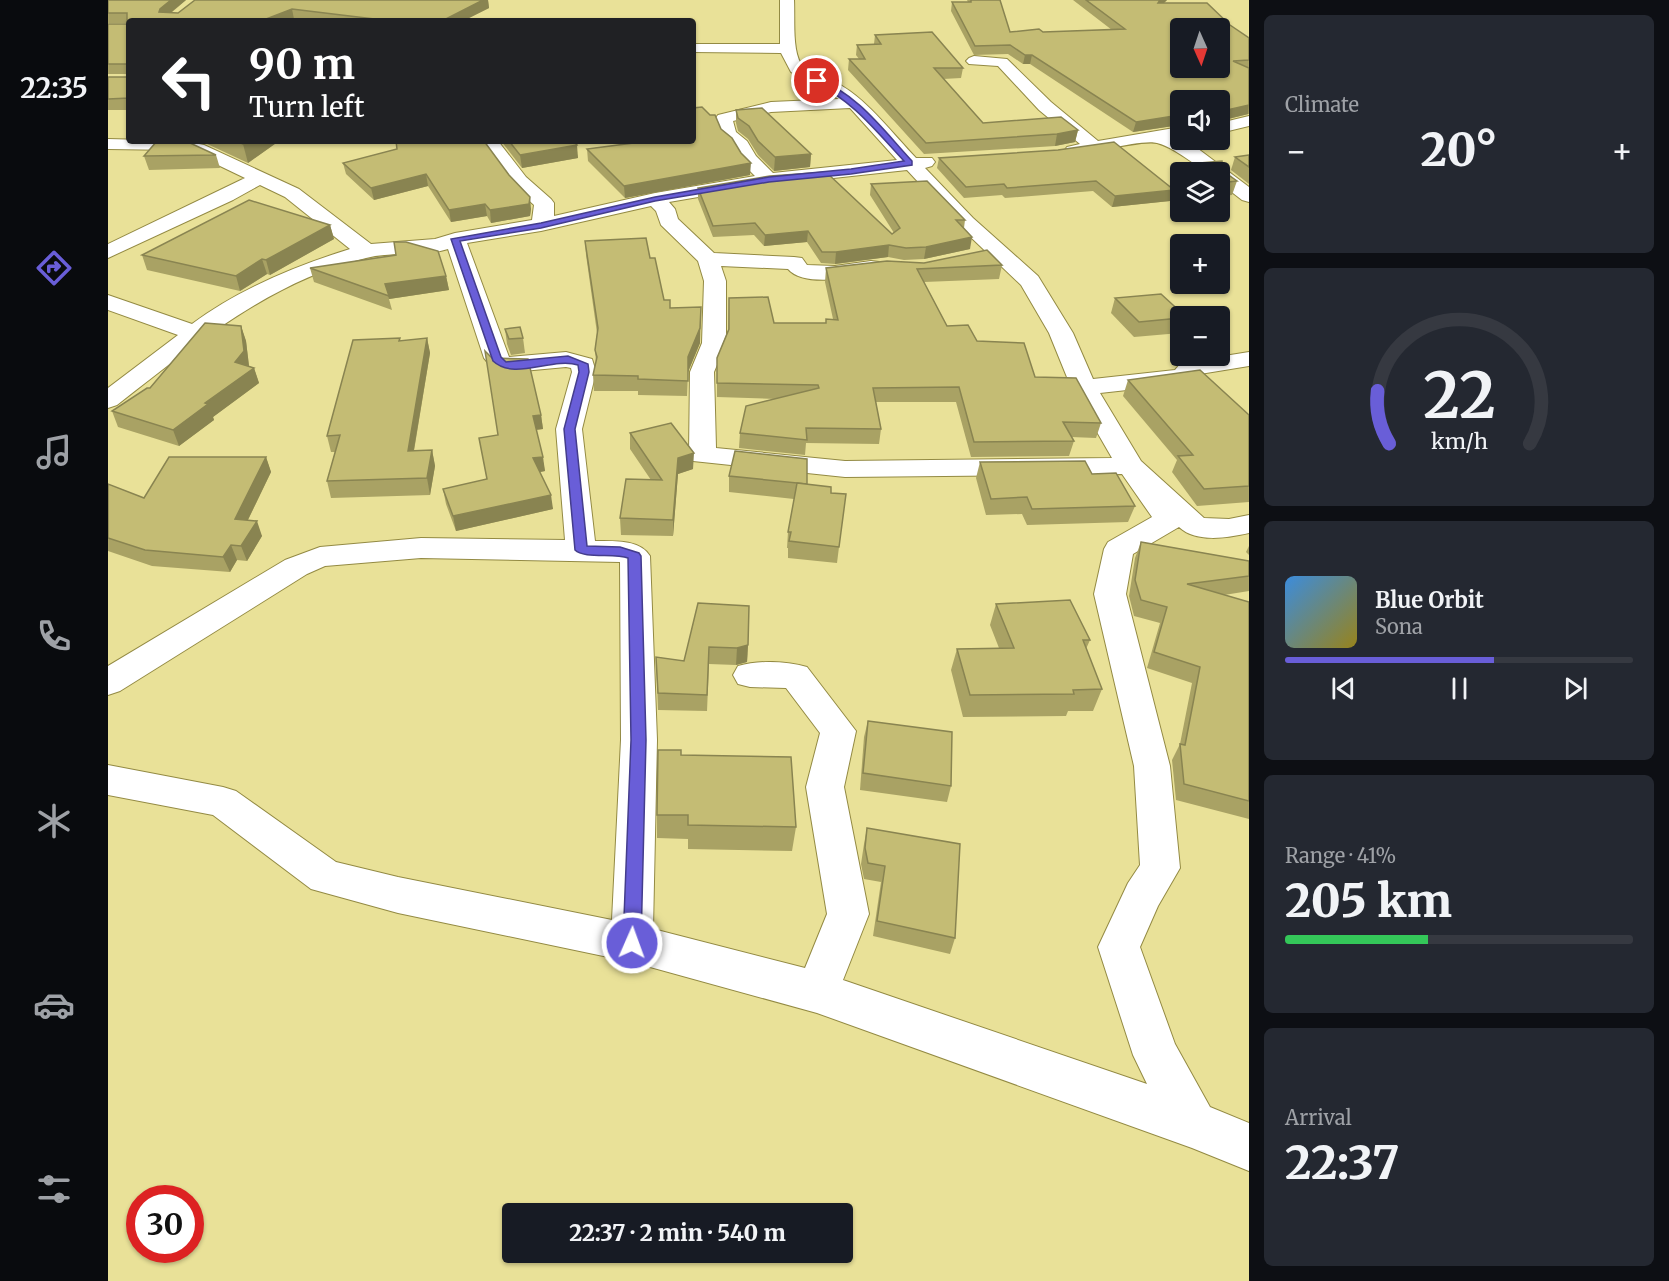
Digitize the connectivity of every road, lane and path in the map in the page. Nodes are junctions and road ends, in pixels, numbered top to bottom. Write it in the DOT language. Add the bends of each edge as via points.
graph roads {
  1 [pos="787,0"];
  2 [pos="696,48"];
  3 [pos="787,49"];
  4 [pos="974,61"];
  5 [pos="854,103"];
  6 [pos="1249,121"];
  7 [pos="1230,126"];
  8 [pos="1170,134"];
  9 [pos="1157,137"];
  10 [pos="108,144"];
  11 [pos="492,145"];
  12 [pos="1096,148"];
  13 [pos="1055,153"];
  14 [pos="945,161"];
  15 [pos="1204,162"];
  16 [pos="910,163"];
  17 [pos="260,177"];
  18 [pos="769,179"];
  19 [pos="1230,181"];
  20 [pos="1249,196"];
  21 [pos="655,199"];
  22 [pos="541,225"];
  23 [pos="455,239"];
  24 [pos="366,251"];
  25 [pos="108,252"];
  26 [pos="708,259"];
  27 [pos="888,265"];
  28 [pos="108,302"];
  29 [pos="196,333"];
  30 [pos="1249,359"];
  31 [pos="1084,387"];
  32 [pos="108,400"];
  33 [pos="1130,466"];
  34 [pos="1249,524"];
  35 [pos="581,550"];
  36 [pos="750,675"];
  37 [pos="108,682"];
  38 [pos="108,780"];
  39 [pos="632,943"];
  40 [pos="817,992"];
  41 [pos="1193,1124"];
  42 [pos="1249,1147"];
  1 -- 3 [label="street"];
  2 -- 3 [label="street"];
  3 -- 5 [label="street" via="796,69"];
  4 -- 12 [label="street" via="1002,62 1045,106"];
  5 -- 16 [label="street"];
  5 -- 18 [label="street" via="803,104 724,119 728,134"];
  6 -- 7 [label="street"];
  8 -- 9 [label="street"];
  9 -- 12 [label="street"];
  9 -- 15 [label="street" via="1183,146"];
  10 -- 17 [label="street" via="198,149"];
  11 -- 22 [label="street" via="519,181 544,203"];
  12 -- 13 [label="street"];
  14 -- 16 [label="street"];
  16 -- 18 [label="street"];
  16 -- 31 [label="street" via="986,254 1030,281 1061,333"];
  17 -- 24 [label="street" via="292,193"];
  17 -- 25 [label="street"];
  18 -- 21 [label="street"];
  19 -- 20 [label="street"];
  21 -- 22 [label="street"];
  21 -- 26 [label="street" via="665,208 668,221"];
  22 -- 23 [label="street"];
  23 -- 24 [label="street" via="438,245"];
  23 -- 35 [label="street" via="496,358 503,365 568,359 583,364 569,429"];
  24 -- 29 [label="street" via="314,267 262,291"];
  26 -- 27 [label="street" via="794,263 801,271 835,273"];
  26 -- 33 [label="street" via="715,281 714,344 702,372 703,455 845,469"];
  28 -- 29 [label="street"];
  29 -- 32 [label="street"];
  30 -- 31 [label="street" via="1190,368 1181,376"];
  31 -- 33 [label="street"];
  33 -- 34 [label="street" via="1196,527"];
  33 -- 41 [label="street" via="1169,520 1119,549 1110,594 1152,766 1160,868 1142,896 1119,947 1156,1054"];
  35 -- 37 [label="street" via="421,548 320,557 296,567"];
  35 -- 39 [label="street" via="620,551 634,556 636,564 639,740"];
  36 -- 40 [label="street" via="795,676 838,731 825,787 848,914"];
  38 -- 39 [label="street" via="223,801 325,877"];
  39 -- 40 [label="street"];
  40 -- 41 [label="street"];
  41 -- 42 [label="street"];
}
